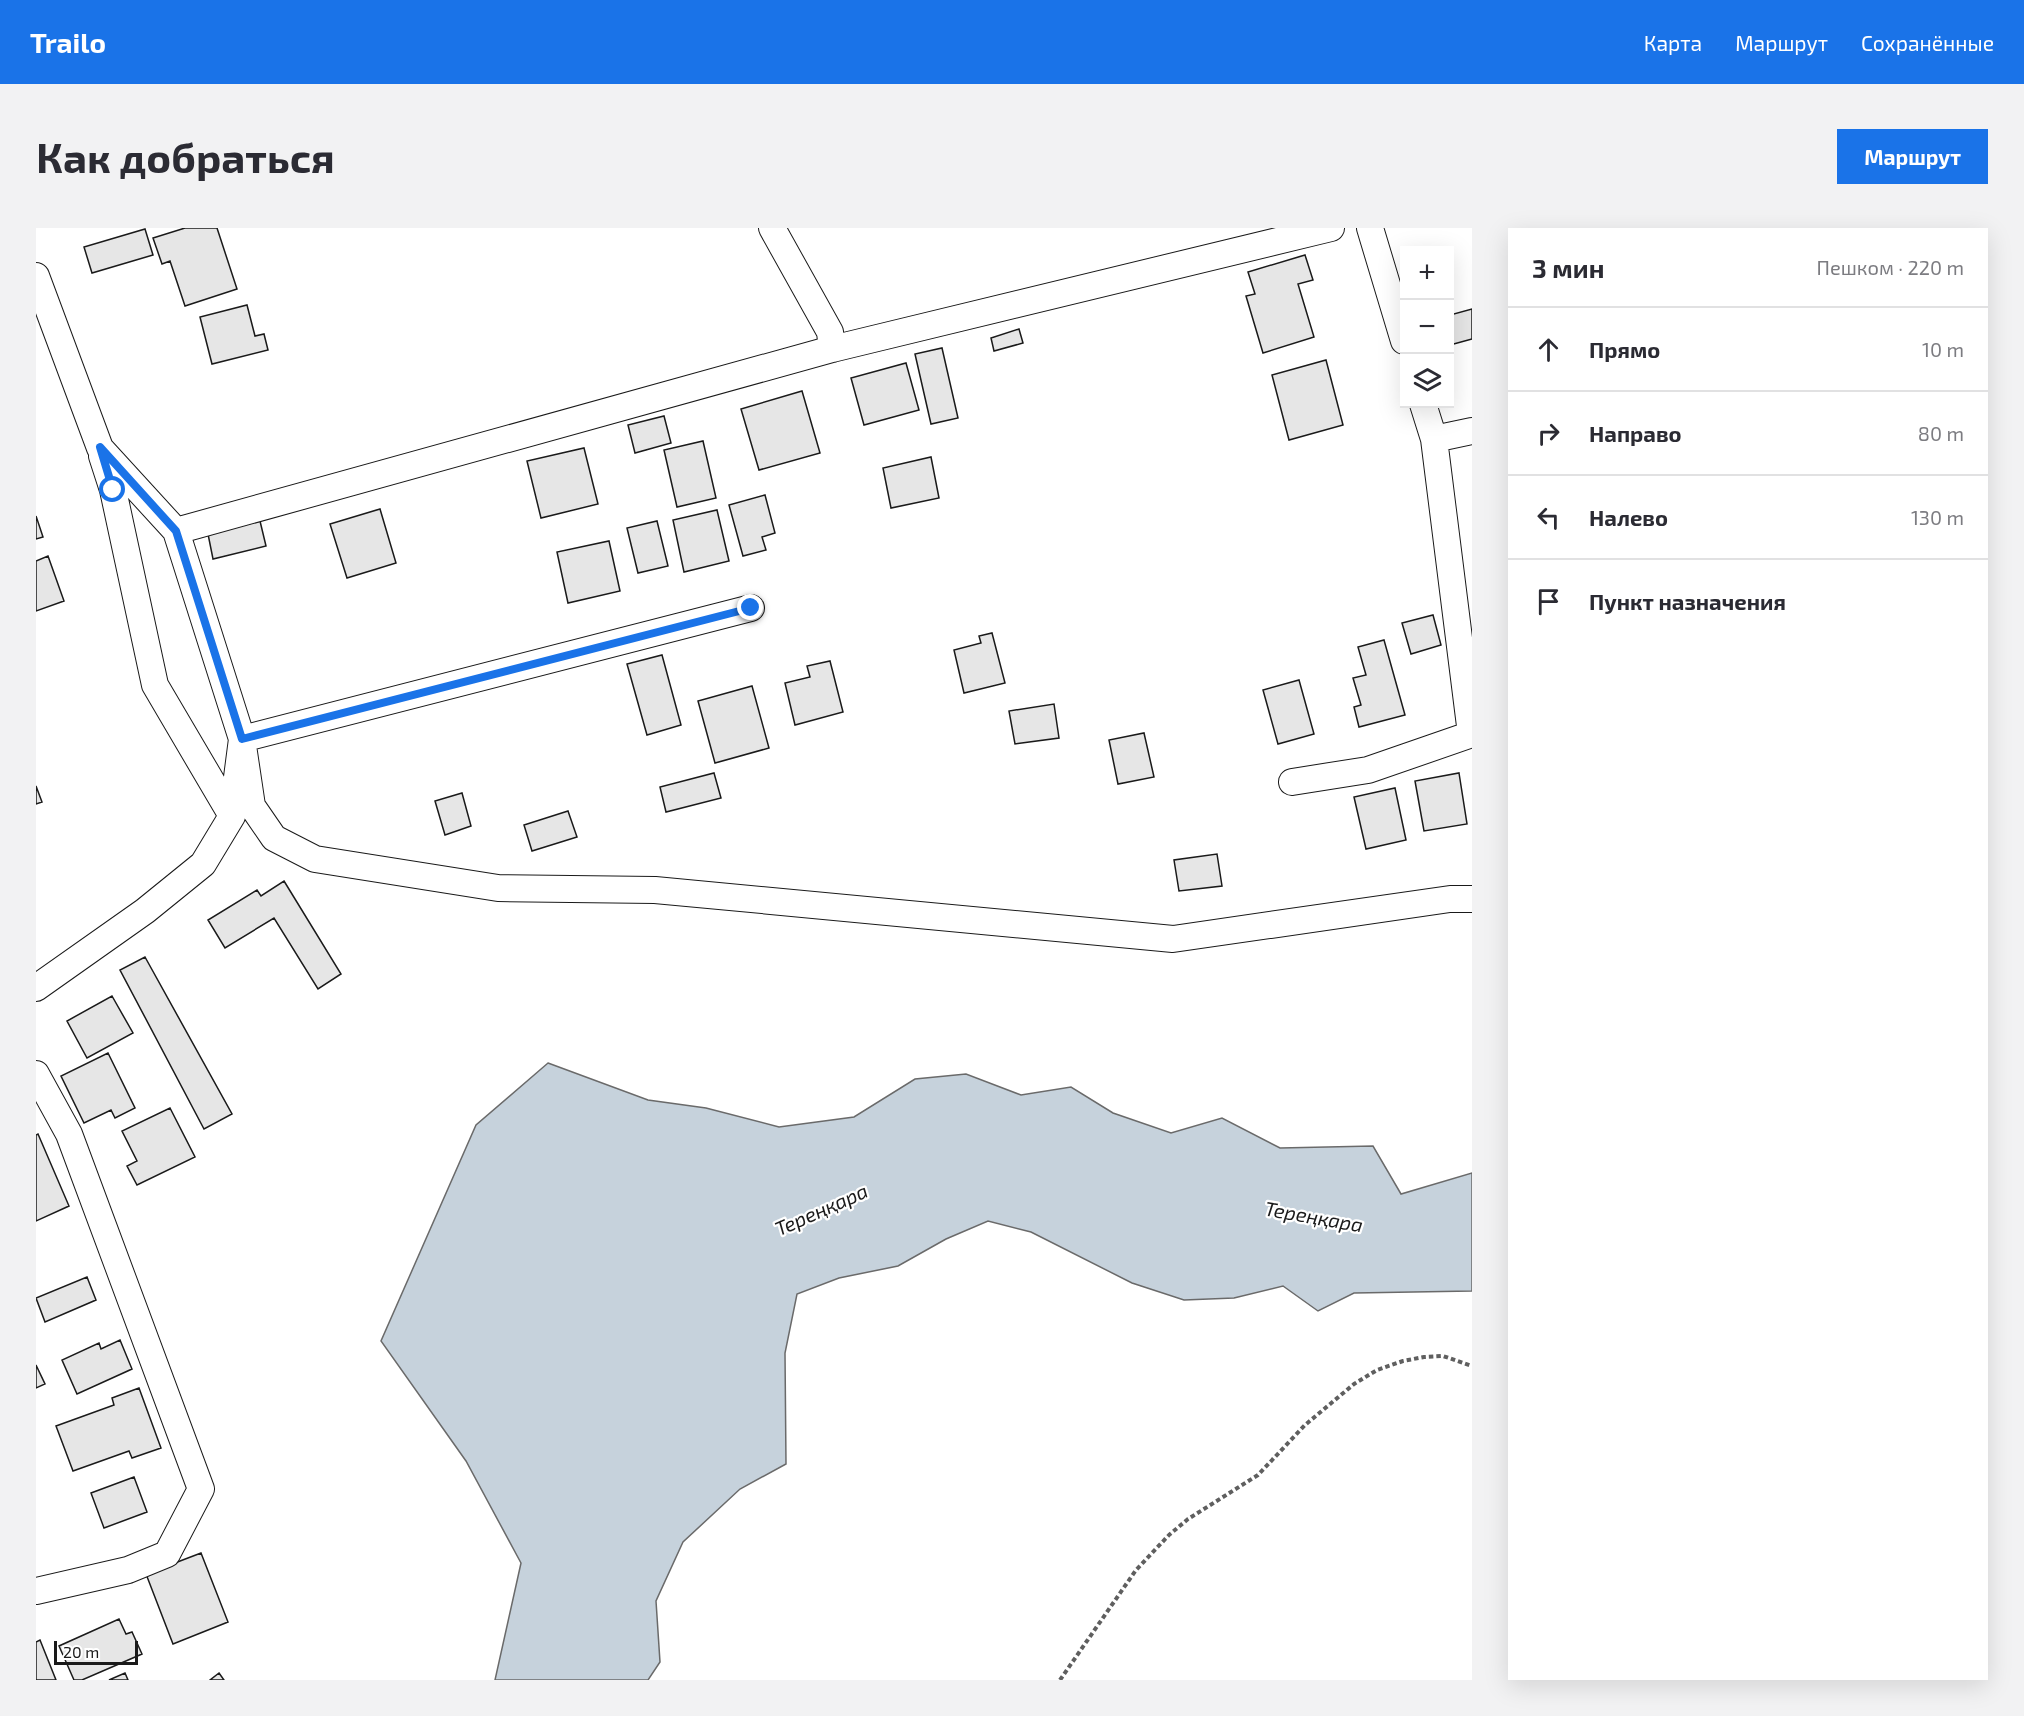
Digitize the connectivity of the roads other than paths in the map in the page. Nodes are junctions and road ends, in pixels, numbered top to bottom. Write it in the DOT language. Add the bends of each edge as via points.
graph roads {
  1 [pos="772,228"];
  2 [pos="1331,228"];
  3 [pos="1370,228"];
  4 [pos="36,276"];
  5 [pos="1400,328"];
  6 [pos="832,349"];
  7 [pos="1425,408"];
  8 [pos="1472,431"];
  9 [pos="1434,439"];
  10 [pos="100,447"];
  11 [pos="176,531"];
  12 [pos="751,608"];
  13 [pos="1471,734"];
  14 [pos="242,739"];
  15 [pos="1292,782"];
  16 [pos="231,816"];
  17 [pos="1472,899"];
  18 [pos="36,988"];
  19 [pos="36,1074"];
  20 [pos="36,1591"];
  1 -- 6 [label="street" via="830,332"];
  2 -- 6 [label="street"];
  3 -- 5 [label="street"];
  4 -- 10 [label="street"];
  6 -- 11 [label="street"];
  7 -- 9 [label="street"];
  8 -- 9 [label="street"];
  9 -- 13 [label="street"];
  10 -- 11 [label="street"];
  10 -- 16 [label="street" via="155,685"];
  11 -- 14 [label="street"];
  12 -- 14 [label="street"];
  13 -- 15 [label="street" via="1368,770"];
  14 -- 16 [label="street"];
  14 -- 17 [label="street" via="252,806 274,838 315,859 498,888 655,890 1173,939"];
  16 -- 18 [label="street" via="203,864 145,911"];
  19 -- 20 [label="street" via="69,1134 201,1489 167,1554 128,1570"];
}
